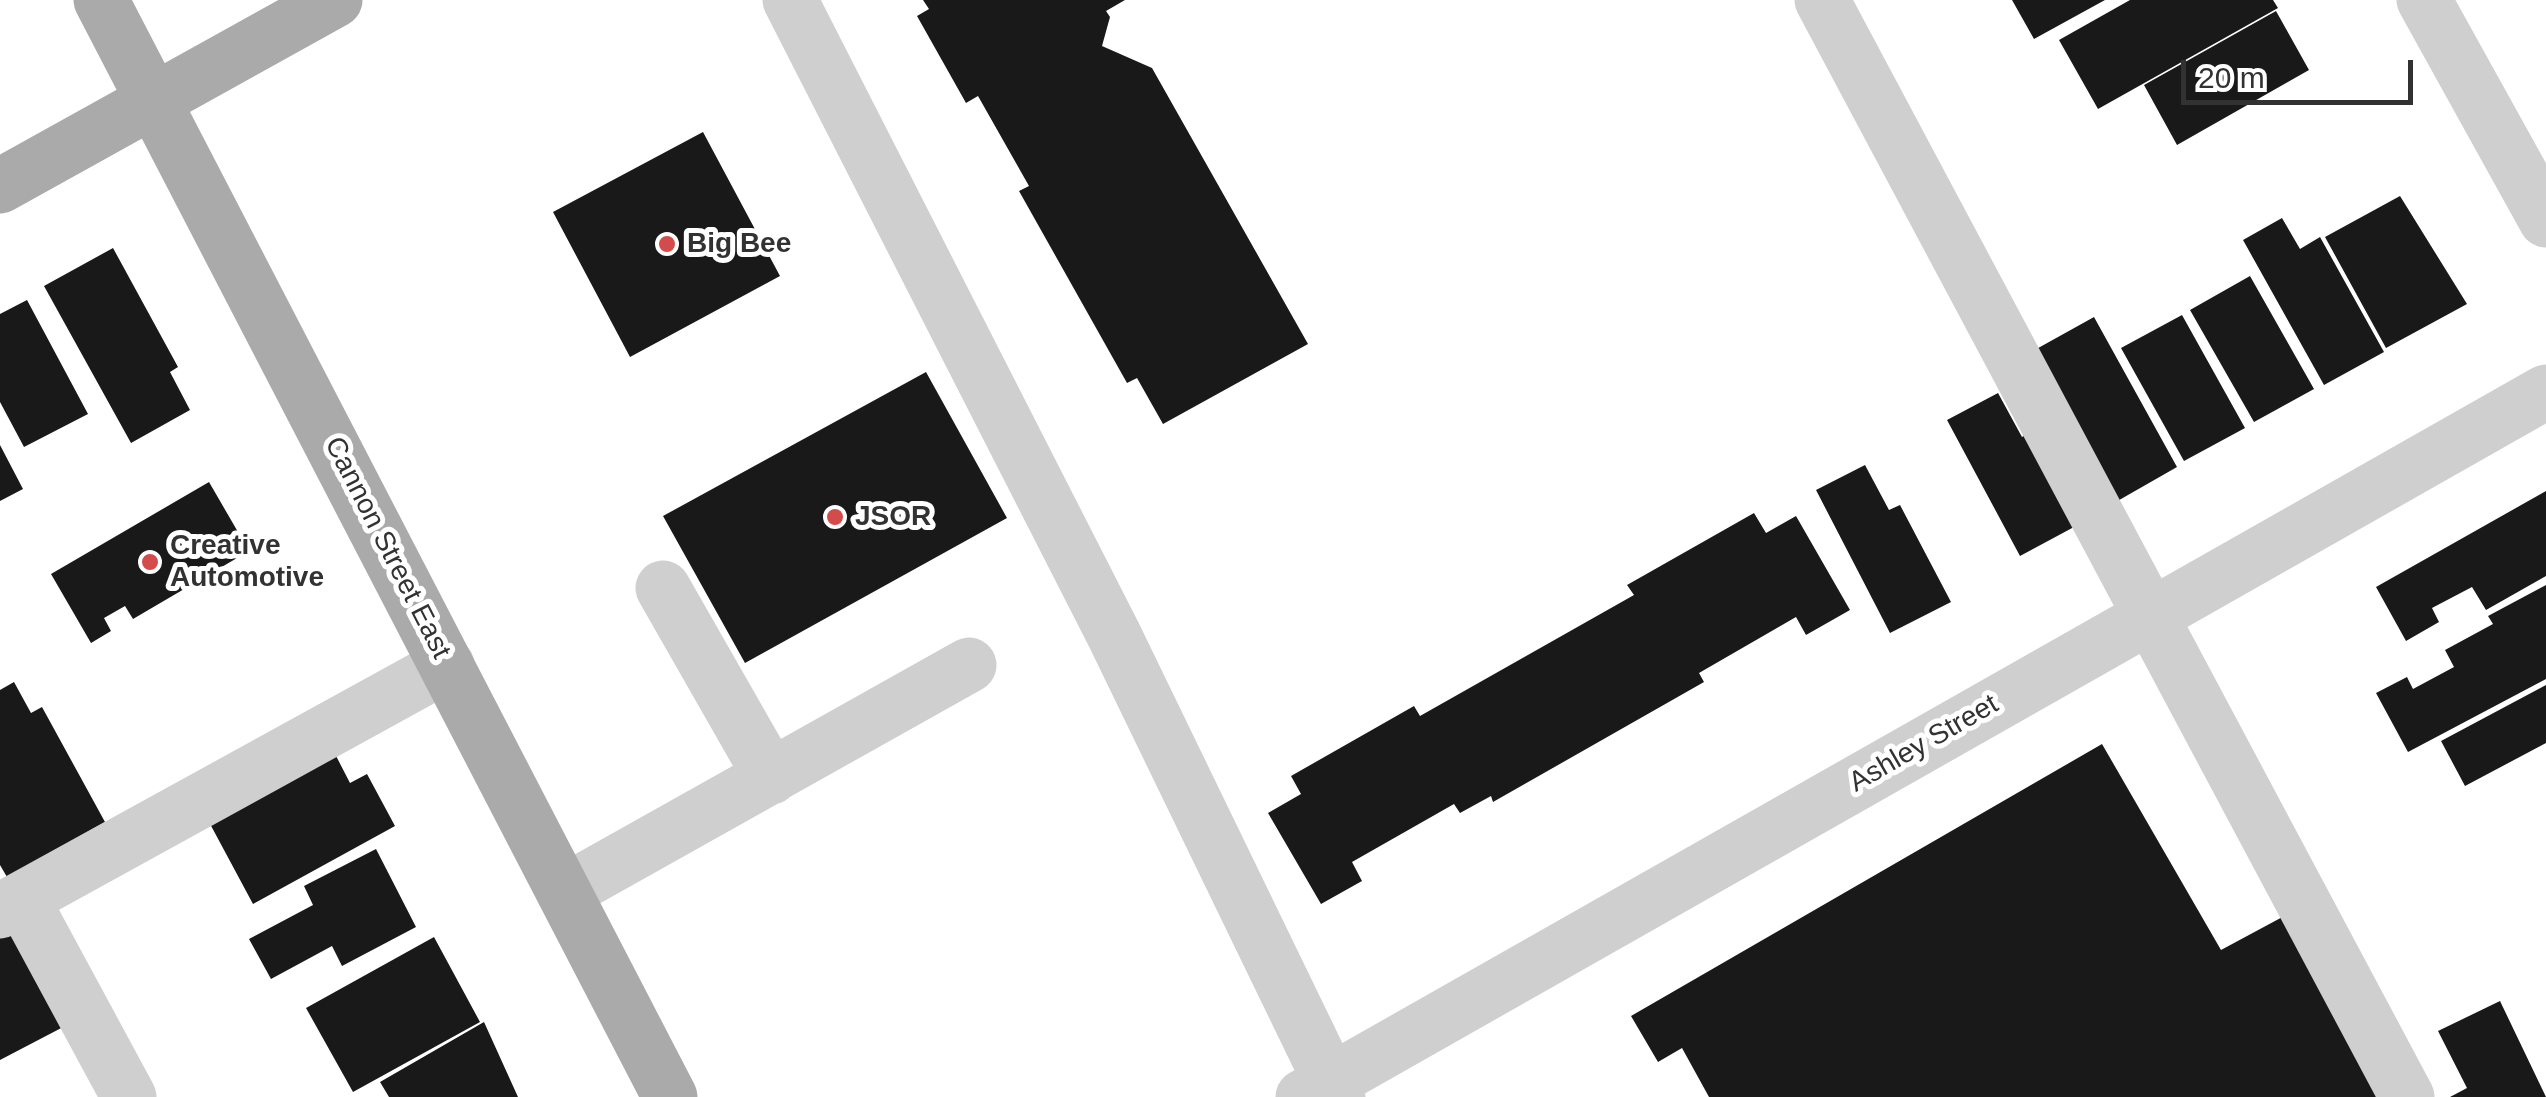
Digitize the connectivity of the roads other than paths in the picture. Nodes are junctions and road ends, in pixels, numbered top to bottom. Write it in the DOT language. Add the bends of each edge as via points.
graph roads {
  1 [pos="101,0"];
  2 [pos="335,0"];
  3 [pos="790,0"];
  4 [pos="1822,0"];
  5 [pos="2424,0"];
  6 [pos="154,100"];
  7 [pos="0,186"];
  8 [pos="2546,220"];
  9 [pos="2546,392"];
  10 [pos="663,588"];
  11 [pos="2151,616"];
  12 [pos="447,665"];
  13 [pos="969,666"];
  14 [pos="771,777"];
  15 [pos="564,892"];
  16 [pos="11,906"];
  17 [pos="1324,1092"];
  18 [pos="129,1097"];
  19 [pos="670,1097"];
  20 [pos="2406,1097"];
  1 -- 6 [label="main road, Cannon Street East"];
  2 -- 6 [label="main road"];
  3 -- 17 [label="street" via="1114,635"];
  4 -- 11 [label="street"];
  5 -- 8 [label="street"];
  6 -- 7 [label="main road"];
  6 -- 12 [label="main road, Cannon Street East"];
  9 -- 11 [label="street, Ashley Street"];
  10 -- 14 [label="street"];
  11 -- 17 [label="street, Ashley Street"];
  11 -- 20 [label="street"];
  12 -- 15 [label="main road, Cannon Street East"];
  12 -- 16 [label="street"];
  13 -- 14 [label="street"];
  14 -- 15 [label="street"];
  15 -- 19 [label="main road, Cannon Street East"];
  16 -- 18 [label="street"];
}
